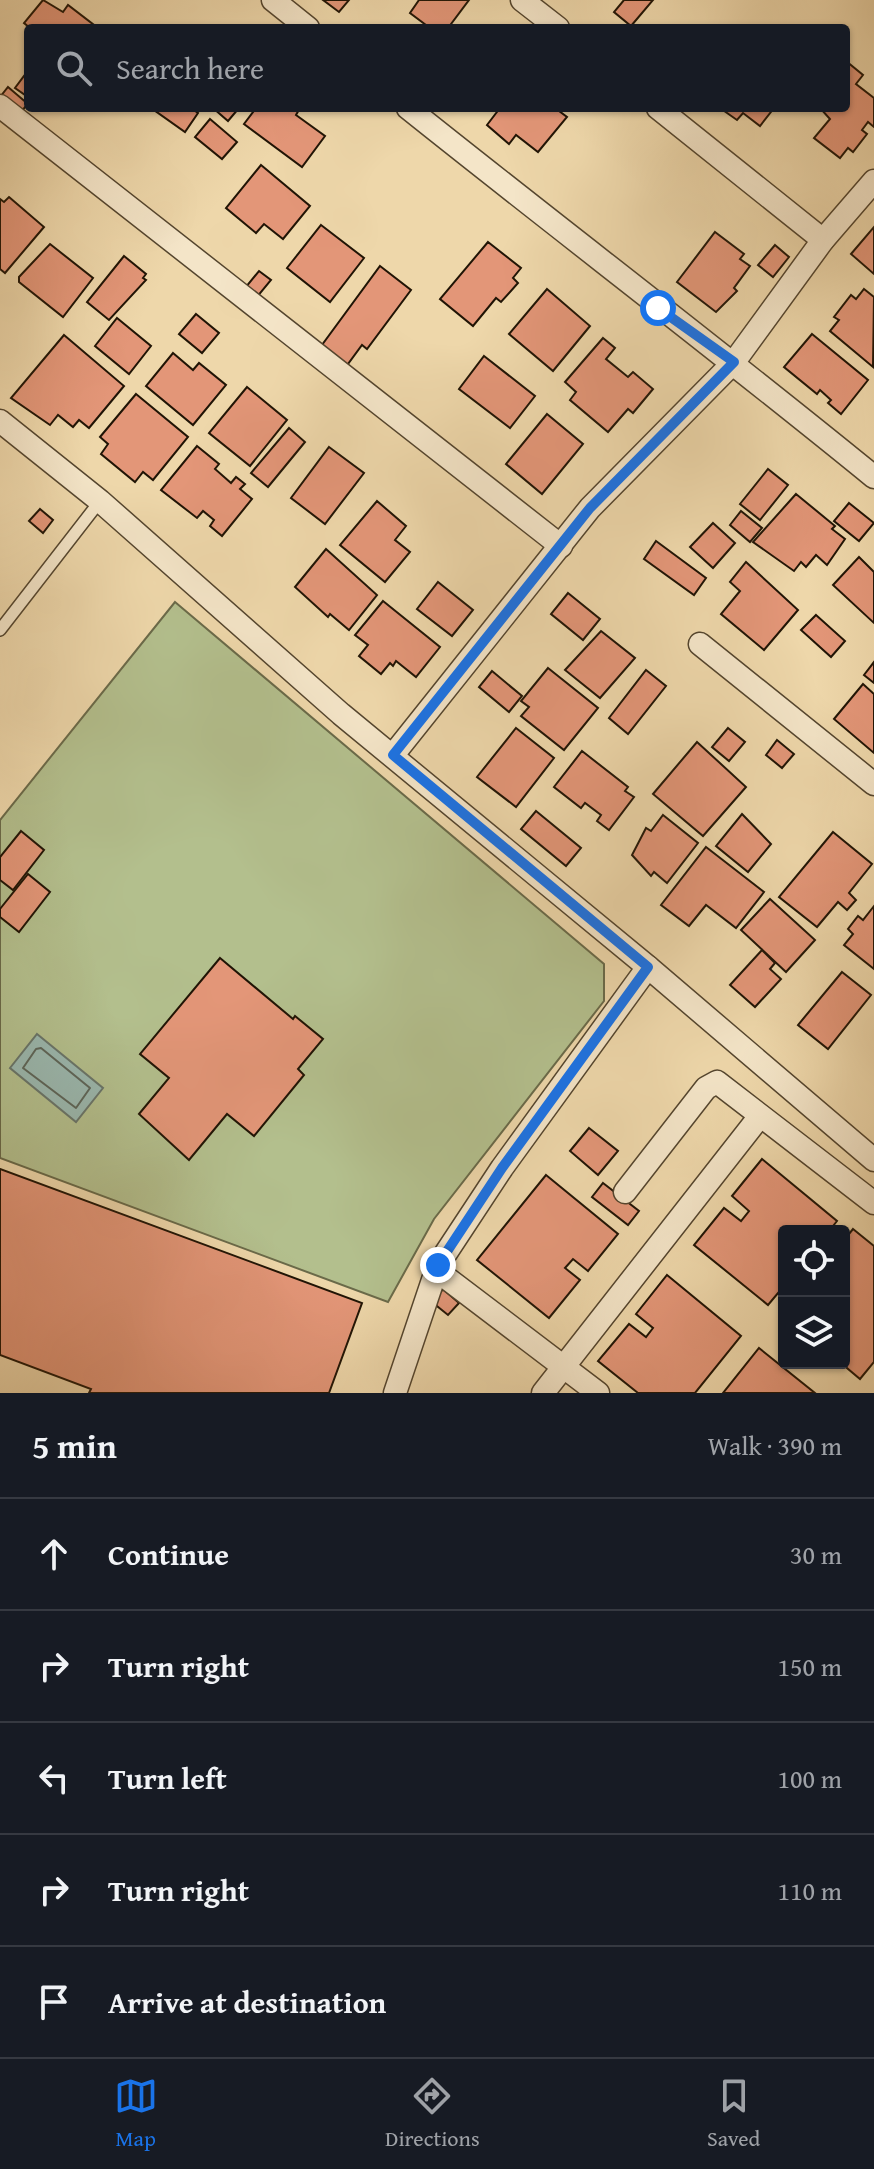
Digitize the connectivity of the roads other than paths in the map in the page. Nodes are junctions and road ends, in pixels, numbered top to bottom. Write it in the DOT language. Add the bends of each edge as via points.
graph roads {
  1 [pos="273,0"];
  2 [pos="522,0"];
  3 [pos="303,24"];
  4 [pos="553,24"];
  5 [pos="0,106"];
  6 [pos="413,112"];
  7 [pos="663,112"];
  8 [pos="874,181"];
  9 [pos="823,240"];
  10 [pos="734,362"];
  11 [pos="0,421"];
  12 [pos="874,477"];
  13 [pos="100,501"];
  14 [pos="561,546"];
  15 [pos="0,630"];
  16 [pos="700,644"];
  17 [pos="393,755"];
  18 [pos="874,784"];
  19 [pos="648,967"];
  20 [pos="760,1116"];
  21 [pos="874,1160"];
  22 [pos="625,1192"];
  23 [pos="874,1203"];
  24 [pos="436,1270"];
  25 [pos="565,1367"];
  26 [pos="395,1393"];
  27 [pos="543,1393"];
  28 [pos="598,1393"];
  1 -- 3 [label="street"];
  2 -- 4 [label="street"];
  5 -- 14 [label="street"];
  6 -- 10 [label="street" via="658,308"];
  7 -- 9 [label="street"];
  8 -- 9 [label="street"];
  9 -- 10 [label="street"];
  10 -- 12 [label="street"];
  10 -- 14 [label="street" via="621,475"];
  11 -- 13 [label="street"];
  13 -- 15 [label="lane"];
  13 -- 17 [label="street"];
  14 -- 17 [label="street"];
  16 -- 18 [label="street"];
  17 -- 19 [label="street"];
  19 -- 21 [label="street"];
  19 -- 24 [label="street" via="502,1168"];
  20 -- 22 [label="street" via="717,1082 710,1083"];
  20 -- 23 [label="street"];
  20 -- 25 [label="street"];
  24 -- 25 [label="street"];
  24 -- 26 [label="street"];
  25 -- 27 [label="street"];
  25 -- 28 [label="street"];
}
